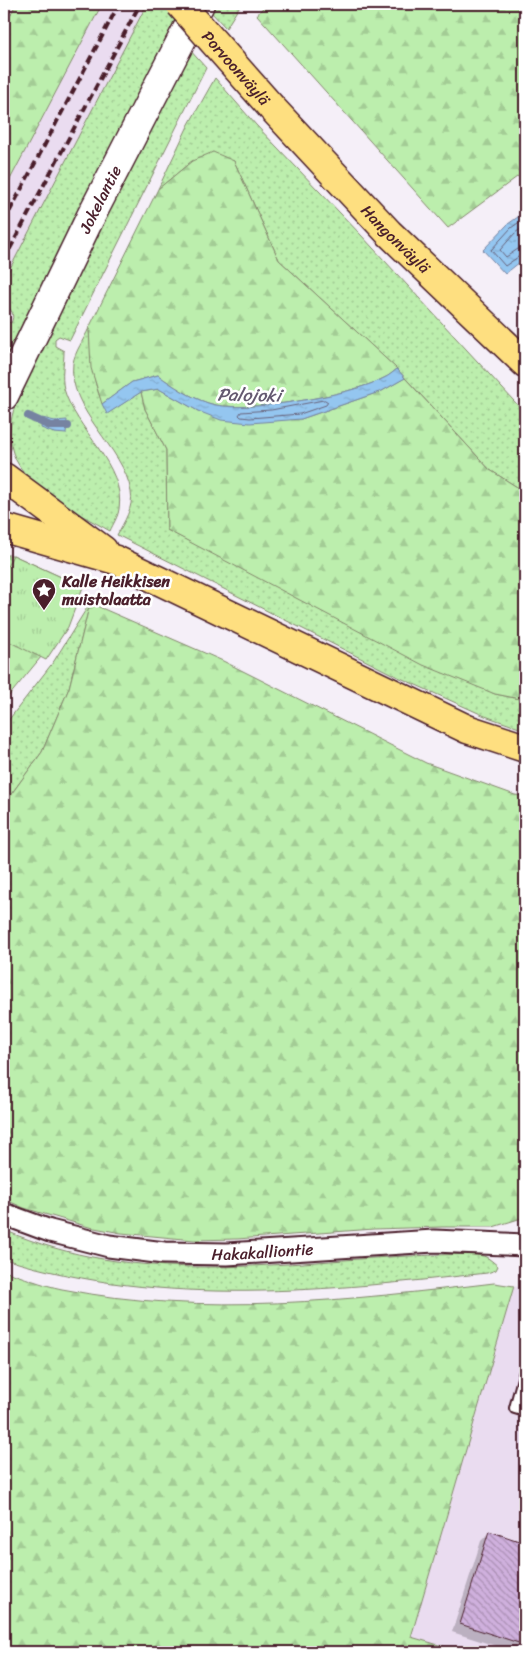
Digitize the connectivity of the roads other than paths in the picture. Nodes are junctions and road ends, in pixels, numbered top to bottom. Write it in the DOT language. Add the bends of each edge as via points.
graph roads {
  1 [pos="180,4"];
  2 [pos="200,4"];
  3 [pos="272,108"];
  4 [pos="525,363"];
  5 [pos="4,396"];
  6 [pos="4,477"];
  7 [pos="4,528"];
  8 [pos="116,560"];
  9 [pos="525,748"];
  10 [pos="4,1214"];
  11 [pos="525,1246"];
  12 [pos="525,1371"];
  13 [pos="525,1411"];
  1 -- 3 [label="highway, Porvoonväylä, bridge"];
  2 -- 5 [label="street, Jokelantie" via="90,218"];
  3 -- 4 [label="highway, Hangonväylä" via="389,233"];
  6 -- 8 [label="highway"];
  7 -- 8 [label="highway"];
  8 -- 9 [label="highway" via="467,729"];
  10 -- 11 [label="street, Hakakalliontie" via="50,1231 110,1246 164,1254 227,1254 434,1241"];
  12 -- 13 [label="lane" via="515,1408"];
}
